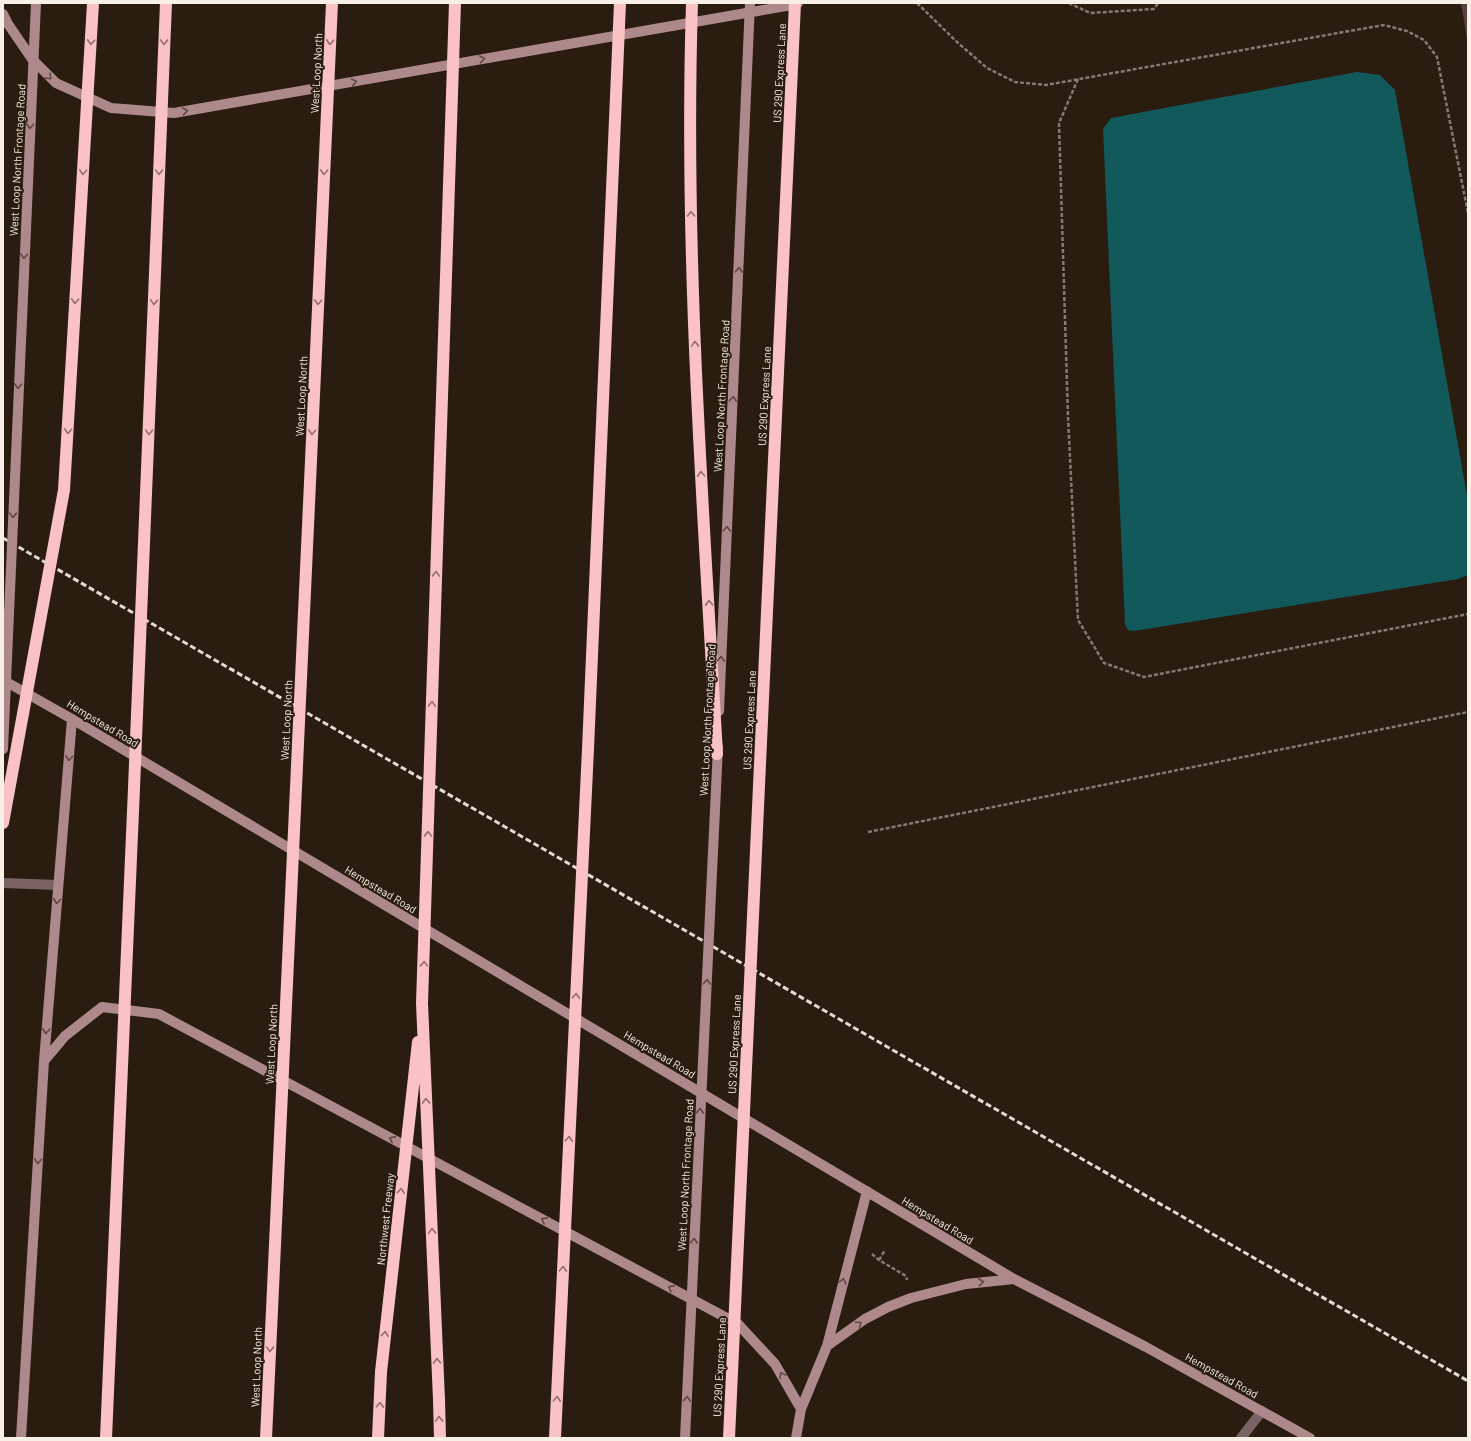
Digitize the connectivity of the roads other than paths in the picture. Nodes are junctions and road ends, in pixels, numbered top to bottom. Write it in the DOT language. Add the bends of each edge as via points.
graph roads {
  1 [pos="36,3"];
  2 [pos="93,3"];
  3 [pos="166,3"];
  4 [pos="332,3"];
  5 [pos="455,3"];
  6 [pos="620,3"];
  7 [pos="692,3"];
  8 [pos="750,3"];
  9 [pos="796,3"];
  10 [pos="3,14"];
  11 [pos="3,680"];
  12 [pos="72,719"];
  13 [pos="3,750"];
  14 [pos="717,754"];
  15 [pos="3,823"];
  16 [pos="3,883"];
  17 [pos="58,885"];
  18 [pos="422,1003"];
  19 [pos="44,1061"];
  20 [pos="866,1191"];
  21 [pos="1014,1279"];
  22 [pos="826,1346"];
  23 [pos="801,1409"];
  24 [pos="1262,1411"];
  25 [pos="21,1438"];
  26 [pos="106,1438"];
  27 [pos="266,1438"];
  28 [pos="378,1438"];
  29 [pos="440,1438"];
  30 [pos="555,1438"];
  31 [pos="685,1438"];
  32 [pos="729,1438"];
  33 [pos="796,1438"];
  34 [pos="1241,1438"];
  35 [pos="1310,1438"];
  1 -- 13 [label="main road, West Loop North Frontage Road, one-way, bridge"];
  2 -- 15 [label="highway, one-way, bridge" via="64,490"];
  3 -- 26 [label="highway, one-way, bridge"];
  4 -- 27 [label="highway, West Loop North, one-way, bridge"];
  18 -- 5 [label="highway, one-way, bridge"];
  30 -- 6 [label="highway, one-way, bridge"];
  14 -- 7 [label="highway, one-way, bridge" via="698,427 691,231"];
  14 -- 8 [label="main road, West Loop North Frontage Road, one-way, bridge"];
  10 -- 9 [label="main road, one-way" via="32,59 56,83 111,108 174,113"];
  9 -- 32 [label="highway, US 290 Express Lane, bridge"];
  11 -- 12 [label="main road, Hempstead Road"];
  12 -- 17 [label="main road, one-way"];
  12 -- 20 [label="main road, Hempstead Road"];
  31 -- 14 [label="main road, West Loop North Frontage Road, one-way, bridge"];
  16 -- 17 [label="lane"];
  17 -- 19 [label="main road, one-way"];
  28 -- 18 [label="highway, Northwest Freeway, one-way, bridge" via="381,1372"];
  29 -- 18 [label="highway, one-way, bridge"];
  23 -- 19 [label="main road, one-way" via="775,1364 738,1324 159,1014 102,1007 65,1036"];
  19 -- 25 [label="main road, one-way"];
  20 -- 21 [label="main road, Hempstead Road"];
  22 -- 20 [label="main road, one-way"];
  22 -- 21 [label="main road, one-way" via="866,1319 911,1298 966,1284"];
  21 -- 24 [label="main road, Hempstead Road"];
  22 -- 23 [label="main road"];
  23 -- 33 [label="main road"];
  24 -- 34 [label="lane"];
  24 -- 35 [label="main road, Hempstead Road"];
}
